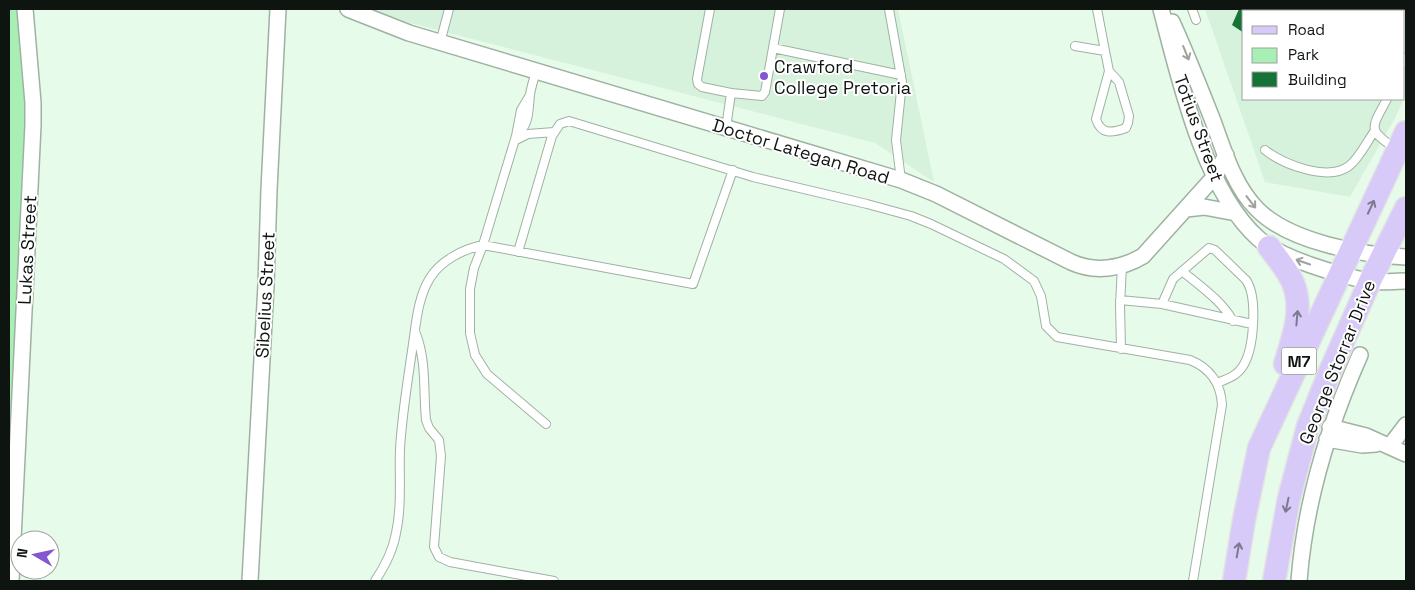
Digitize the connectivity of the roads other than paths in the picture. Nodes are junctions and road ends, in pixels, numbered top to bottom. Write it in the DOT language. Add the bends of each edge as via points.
graph roads {
  1 [pos="25,9"];
  2 [pos="278,9"];
  3 [pos="348,9"];
  4 [pos="449,9"];
  5 [pos="710,9"];
  6 [pos="780,9"];
  7 [pos="889,9"];
  8 [pos="1097,9"];
  9 [pos="1161,9"];
  10 [pos="1166,9"];
  11 [pos="1192,9"];
  12 [pos="1196,20"];
  13 [pos="440,43"];
  14 [pos="1075,46"];
  15 [pos="773,48"];
  16 [pos="1105,51"];
  17 [pos="536,71"];
  18 [pos="1109,71"];
  19 [pos="901,75"];
  20 [pos="731,93"];
  21 [pos="1387,100"];
  22 [pos="726,128"];
  23 [pos="554,132"];
  24 [pos="1374,132"];
  25 [pos="514,140"];
  26 [pos="1402,141"];
  27 [pos="1265,150"];
  28 [pos="1226,155"];
  29 [pos="733,170"];
  30 [pos="1215,176"];
  31 [pos="901,180"];
  32 [pos="1239,184"];
  33 [pos="1406,208"];
  34 [pos="1186,209"];
  35 [pos="1236,213"];
  36 [pos="483,245"];
  37 [pos="1269,246"];
  38 [pos="1350,251"];
  39 [pos="518,252"];
  40 [pos="1382,256"];
  41 [pos="1406,257"];
  42 [pos="1122,266"];
  43 [pos="1182,271"];
  44 [pos="1340,273"];
  45 [pos="1370,281"];
  46 [pos="1406,281"];
  47 [pos="1120,300"];
  48 [pos="1162,304"];
  49 [pos="1233,320"];
  50 [pos="1252,324"];
  51 [pos="414,331"];
  52 [pos="1121,349"];
  53 [pos="1360,355"];
  54 [pos="1217,383"];
  55 [pos="546,424"];
  56 [pos="1406,425"];
  57 [pos="1329,433"];
  58 [pos="1385,445"];
  59 [pos="1259,448"];
  60 [pos="1406,454"];
  61 [pos="11,581"];
  62 [pos="250,581"];
  63 [pos="376,581"];
  64 [pos="554,581"];
  65 [pos="1192,581"];
  66 [pos="1234,581"];
  67 [pos="1274,581"];
  68 [pos="1298,581"];
  1 -- 61 [label="street, Lukas Street" via="33,125"];
  2 -- 62 [label="street, Sibelius Street"];
  3 -- 13 [label="street, Doctor Lategan Road"];
  4 -- 13 [label="lane"];
  5 -- 20 [label="lane" via="698,84"];
  6 -- 15 [label="lane"];
  7 -- 19 [label="lane"];
  8 -- 16 [label="lane"];
  9 -- 30 [label="street, Totius Street" via="1182,87"];
  10 -- 28 [label="street, Totius Street, one-way"];
  11 -- 12 [label="lane"];
  13 -- 17 [label="street, Doctor Lategan Road"];
  14 -- 16 [label="lane"];
  15 -- 19 [label="lane"];
  15 -- 20 [label="lane" via="762,96"];
  16 -- 18 [label="lane"];
  17 -- 22 [label="street, Doctor Lategan Road"];
  17 -- 25 [label="lane" via="528,120"];
  18 -- 18 [label="lane" via="1118,82 1129,116 1126,128 1116,131 1103,131 1096,119"];
  19 -- 31 [label="lane" via="896,140"];
  20 -- 22 [label="lane"];
  21 -- 24 [label="lane"];
  22 -- 31 [label="street, Doctor Lategan Road"];
  23 -- 25 [label="lane" via="525,135"];
  23 -- 29 [label="lane" via="560,124 576,122"];
  23 -- 39 [label="lane"];
  24 -- 26 [label="lane" via="1381,139"];
  24 -- 27 [label="lane" via="1357,158 1340,172 1325,173 1294,166 1274,158"];
  25 -- 36 [label="lane"];
  38 -- 26 [label="main road, George Storrar Drive / M7, one-way"];
  28 -- 30 [label="street, Doctor Lategan Road"];
  28 -- 32 [label="street, Totius Street"];
  29 -- 39 [label="lane" via="694,284"];
  29 -- 52 [label="lane" via="931,224 1004,259 1034,281 1041,296 1046,326 1057,337"];
  30 -- 32 [label="street"];
  30 -- 34 [label="street, Doctor Lategan Road"];
  30 -- 35 [label="street, Totius Street"];
  31 -- 42 [label="street, Doctor Lategan Road" via="1082,266"];
  32 -- 38 [label="street, Totius Street, one-way" via="1256,209 1271,221 1300,235"];
  33 -- 40 [label="main road, George Storrar Drive / M7"];
  34 -- 35 [label="street" via="1204,207"];
  34 -- 42 [label="street, Doctor Lategan Road" via="1149,251"];
  35 -- 37 [label="street, Totius Street"];
  36 -- 39 [label="lane"];
  36 -- 51 [label="lane" via="456,255 434,274 425,288"];
  36 -- 55 [label="lane" via="470,289 472,346 487,374"];
  44 -- 37 [label="street, Totius Street, one-way" via="1300,262"];
  59 -- 37 [label="main road, one-way" via="1297,318 1293,282"];
  38 -- 40 [label="street, Totius Street"];
  38 -- 44 [label="main road, George Storrar Drive / M7"];
  40 -- 41 [label="street, Totius Street"];
  40 -- 45 [label="main road, George Storrar Drive / M7"];
  42 -- 47 [label="lane"];
  43 -- 48 [label="lane" via="1170,284"];
  43 -- 49 [label="lane" via="1214,297"];
  43 -- 50 [label="lane" via="1207,249 1214,249 1249,284 1254,306"];
  44 -- 45 [label="street, Totius Street"];
  44 -- 59 [label="main road, George Storrar Drive / M7"];
  45 -- 46 [label="street, Totius Street"];
  45 -- 67 [label="main road, George Storrar Drive / M7, one-way" via="1308,426 1289,498"];
  47 -- 48 [label="lane"];
  47 -- 52 [label="lane"];
  48 -- 49 [label="lane"];
  49 -- 50 [label="lane"];
  50 -- 54 [label="lane" via="1251,341 1243,366 1233,376"];
  51 -- 63 [label="lane" via="401,434 398,524 391,551"];
  51 -- 64 [label="lane" via="422,349 426,420 439,440 441,456 435,551 450,562"];
  52 -- 54 [label="lane" via="1190,360 1200,365"];
  53 -- 57 [label="street, George Storrar Drive"];
  54 -- 65 [label="lane" via="1222,405"];
  56 -- 58 [label="street"];
  57 -- 58 [label="street" via="1366,436"];
  57 -- 68 [label="street, George Storrar Drive" via="1308,517"];
  58 -- 60 [label="street"];
  66 -- 59 [label="main road, George Storrar Drive / M7, one-way"];
}
